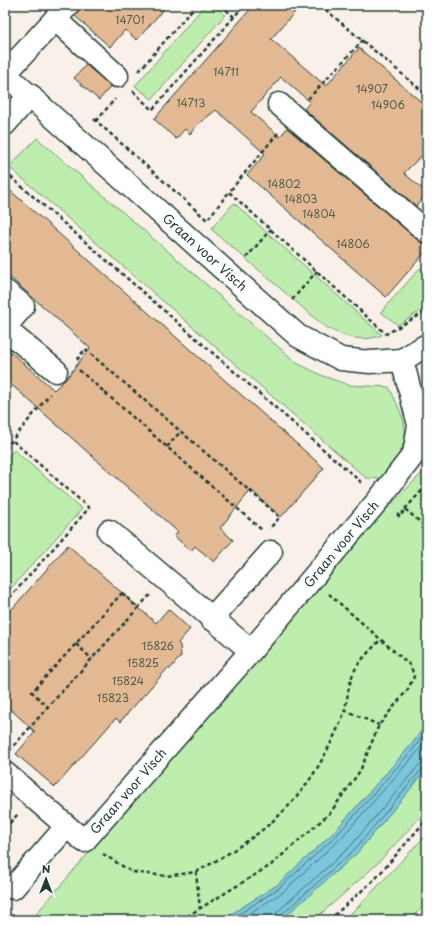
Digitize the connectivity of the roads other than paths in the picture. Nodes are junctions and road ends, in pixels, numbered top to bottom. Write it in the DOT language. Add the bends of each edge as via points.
graph roads {
  1 [pos="62,13"];
  2 [pos="5,74"];
  3 [pos="122,81"];
  4 [pos="30,95"];
  5 [pos="286,110"];
  6 [pos="5,124"];
  7 [pos="427,232"];
  8 [pos="5,291"];
  9 [pos="5,328"];
  10 [pos="427,345"];
  11 [pos="402,360"];
  12 [pos="55,380"];
  13 [pos="109,531"];
  14 [pos="271,552"];
  15 [pos="211,619"];
  16 [pos="251,651"];
  17 [pos="5,773"];
  18 [pos="66,827"];
  19 [pos="13,888"];
  1 -- 2 [label="street, Graan voor Visch"];
  1 -- 3 [label="street, Graan voor Visch"];
  2 -- 4 [label="street, Graan voor Visch"];
  4 -- 6 [label="street"];
  4 -- 11 [label="street, Graan voor Visch" via="298,336 341,359 370,362"];
  5 -- 7 [label="street"];
  8 -- 9 [label="street" via="23,306"];
  9 -- 12 [label="street"];
  10 -- 11 [label="street, Graan voor Visch"];
  11 -- 16 [label="street, Graan voor Visch" via="419,425 414,454"];
  13 -- 15 [label="street"];
  14 -- 15 [label="street"];
  15 -- 16 [label="street"];
  16 -- 18 [label="street, Graan voor Visch" via="84,841"];
  17 -- 18 [label="street, Graan voor Visch"];
  18 -- 19 [label="street"];
}
